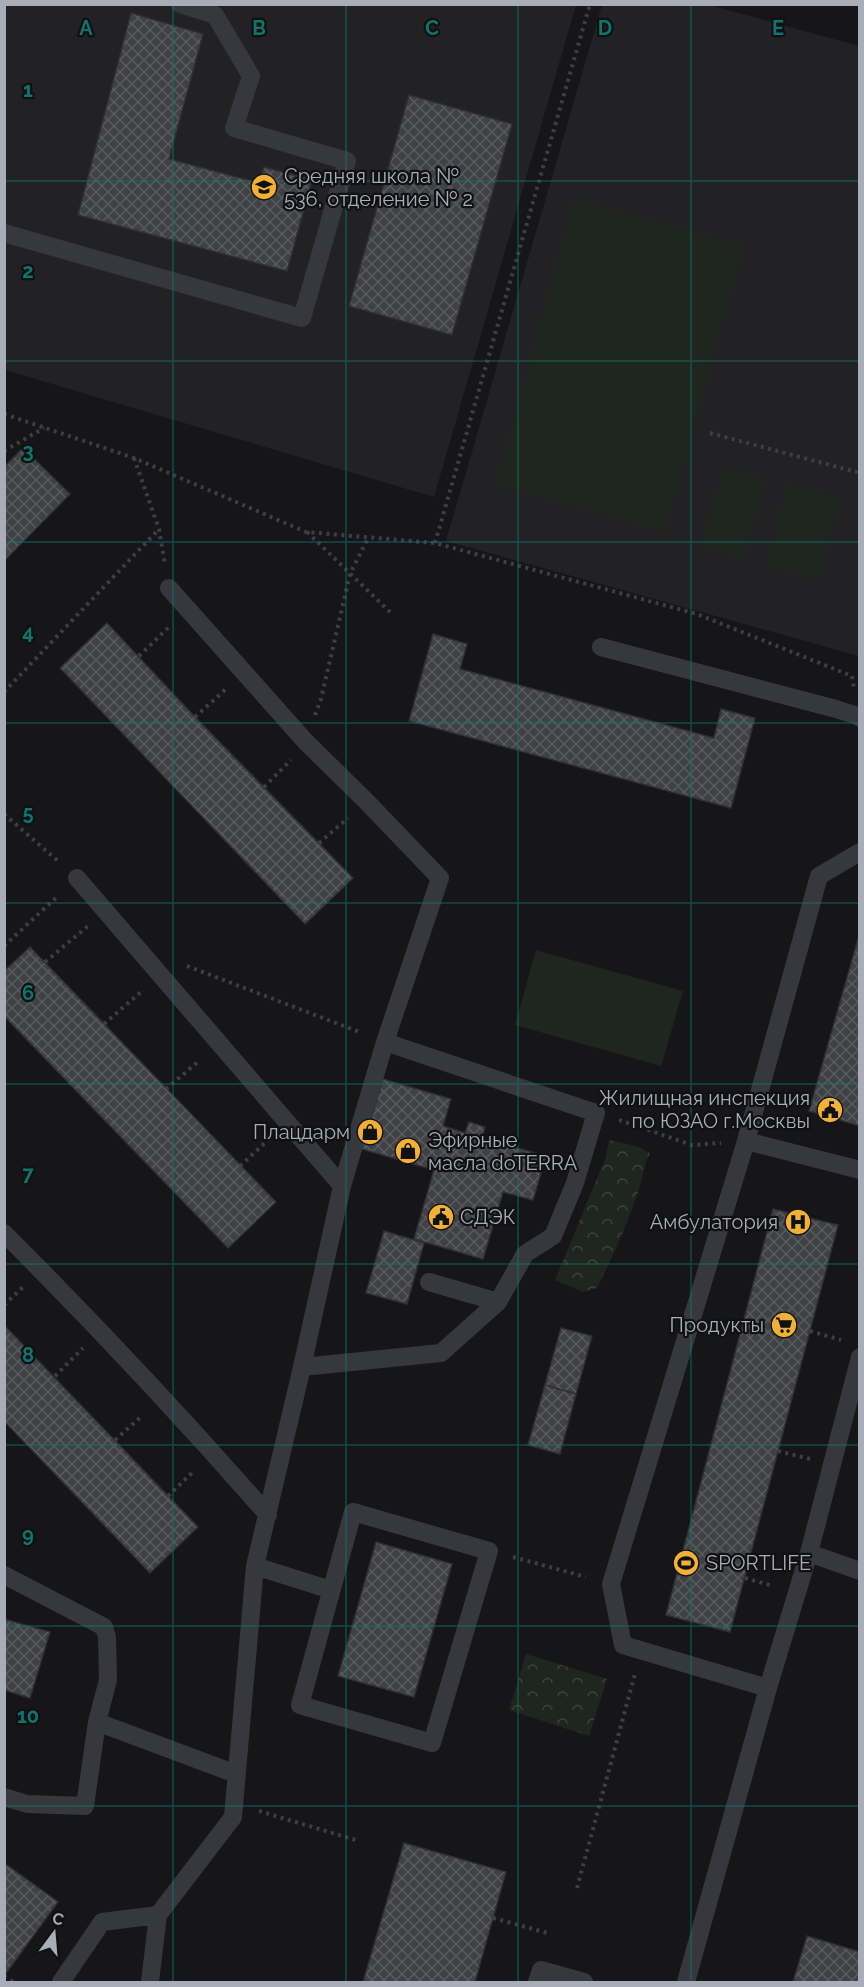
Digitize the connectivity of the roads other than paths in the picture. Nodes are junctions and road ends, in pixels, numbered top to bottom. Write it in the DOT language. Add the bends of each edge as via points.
graph roads {
  1 [pos="180,4"];
  2 [pos="4,233"];
  3 [pos="170,588"];
  4 [pos="602,647"];
  5 [pos="859,717"];
  6 [pos="860,852"];
  7 [pos="77,878"];
  8 [pos="386,1042"];
  9 [pos="746,1141"];
  10 [pos="860,1170"];
  11 [pos="342,1186"];
  12 [pos="4,1233"];
  13 [pos="429,1282"];
  14 [pos="498,1302"];
  15 [pos="855,1350"];
  16 [pos="302,1367"];
  17 [pos="268,1515"];
  18 [pos="809,1553"];
  19 [pos="255,1566"];
  20 [pos="860,1571"];
  21 [pos="4,1575"];
  22 [pos="331,1590"];
  23 [pos="768,1688"];
  24 [pos="97,1722"];
  25 [pos="236,1774"];
  26 [pos="4,1797"];
  27 [pos="158,1915"];
  28 [pos="61,1983"];
  29 [pos="150,1983"];
  30 [pos="537,1983"];
  31 [pos="584,1983"];
  32 [pos="686,1983"];
  1 -- 2 [label="lane" via="215,15 251,76 234,128 347,161 302,318"];
  3 -- 8 [label="lane" via="308,744 440,878"];
  4 -- 5 [label="lane"];
  6 -- 9 [label="lane" via="819,876"];
  7 -- 11 [label="lane"];
  8 -- 11 [label="lane"];
  8 -- 14 [label="lane" via="596,1113 575,1183 553,1236 525,1254"];
  9 -- 10 [label="lane"];
  9 -- 23 [label="lane" via="611,1584 623,1645"];
  11 -- 16 [label="lane"];
  12 -- 17 [label="lane" via="100,1330"];
  13 -- 14 [label="lane"];
  14 -- 16 [label="lane" via="441,1353"];
  15 -- 18 [label="lane"];
  16 -- 17 [label="lane"];
  17 -- 19 [label="lane"];
  18 -- 20 [label="lane"];
  18 -- 23 [label="lane"];
  19 -- 22 [label="lane"];
  19 -- 25 [label="lane"];
  21 -- 24 [label="lane" via="104,1627 108,1680"];
  22 -- 22 [label="lane" via="353,1512 489,1551 432,1743 300,1705"];
  23 -- 32 [label="lane"];
  24 -- 25 [label="lane"];
  24 -- 26 [label="lane" via="85,1806 27,1804"];
  25 -- 27 [label="lane" via="233,1817"];
  27 -- 28 [label="lane" via="102,1922"];
  27 -- 29 [label="lane"];
  30 -- 31 [label="lane" via="541,1970"];
}
